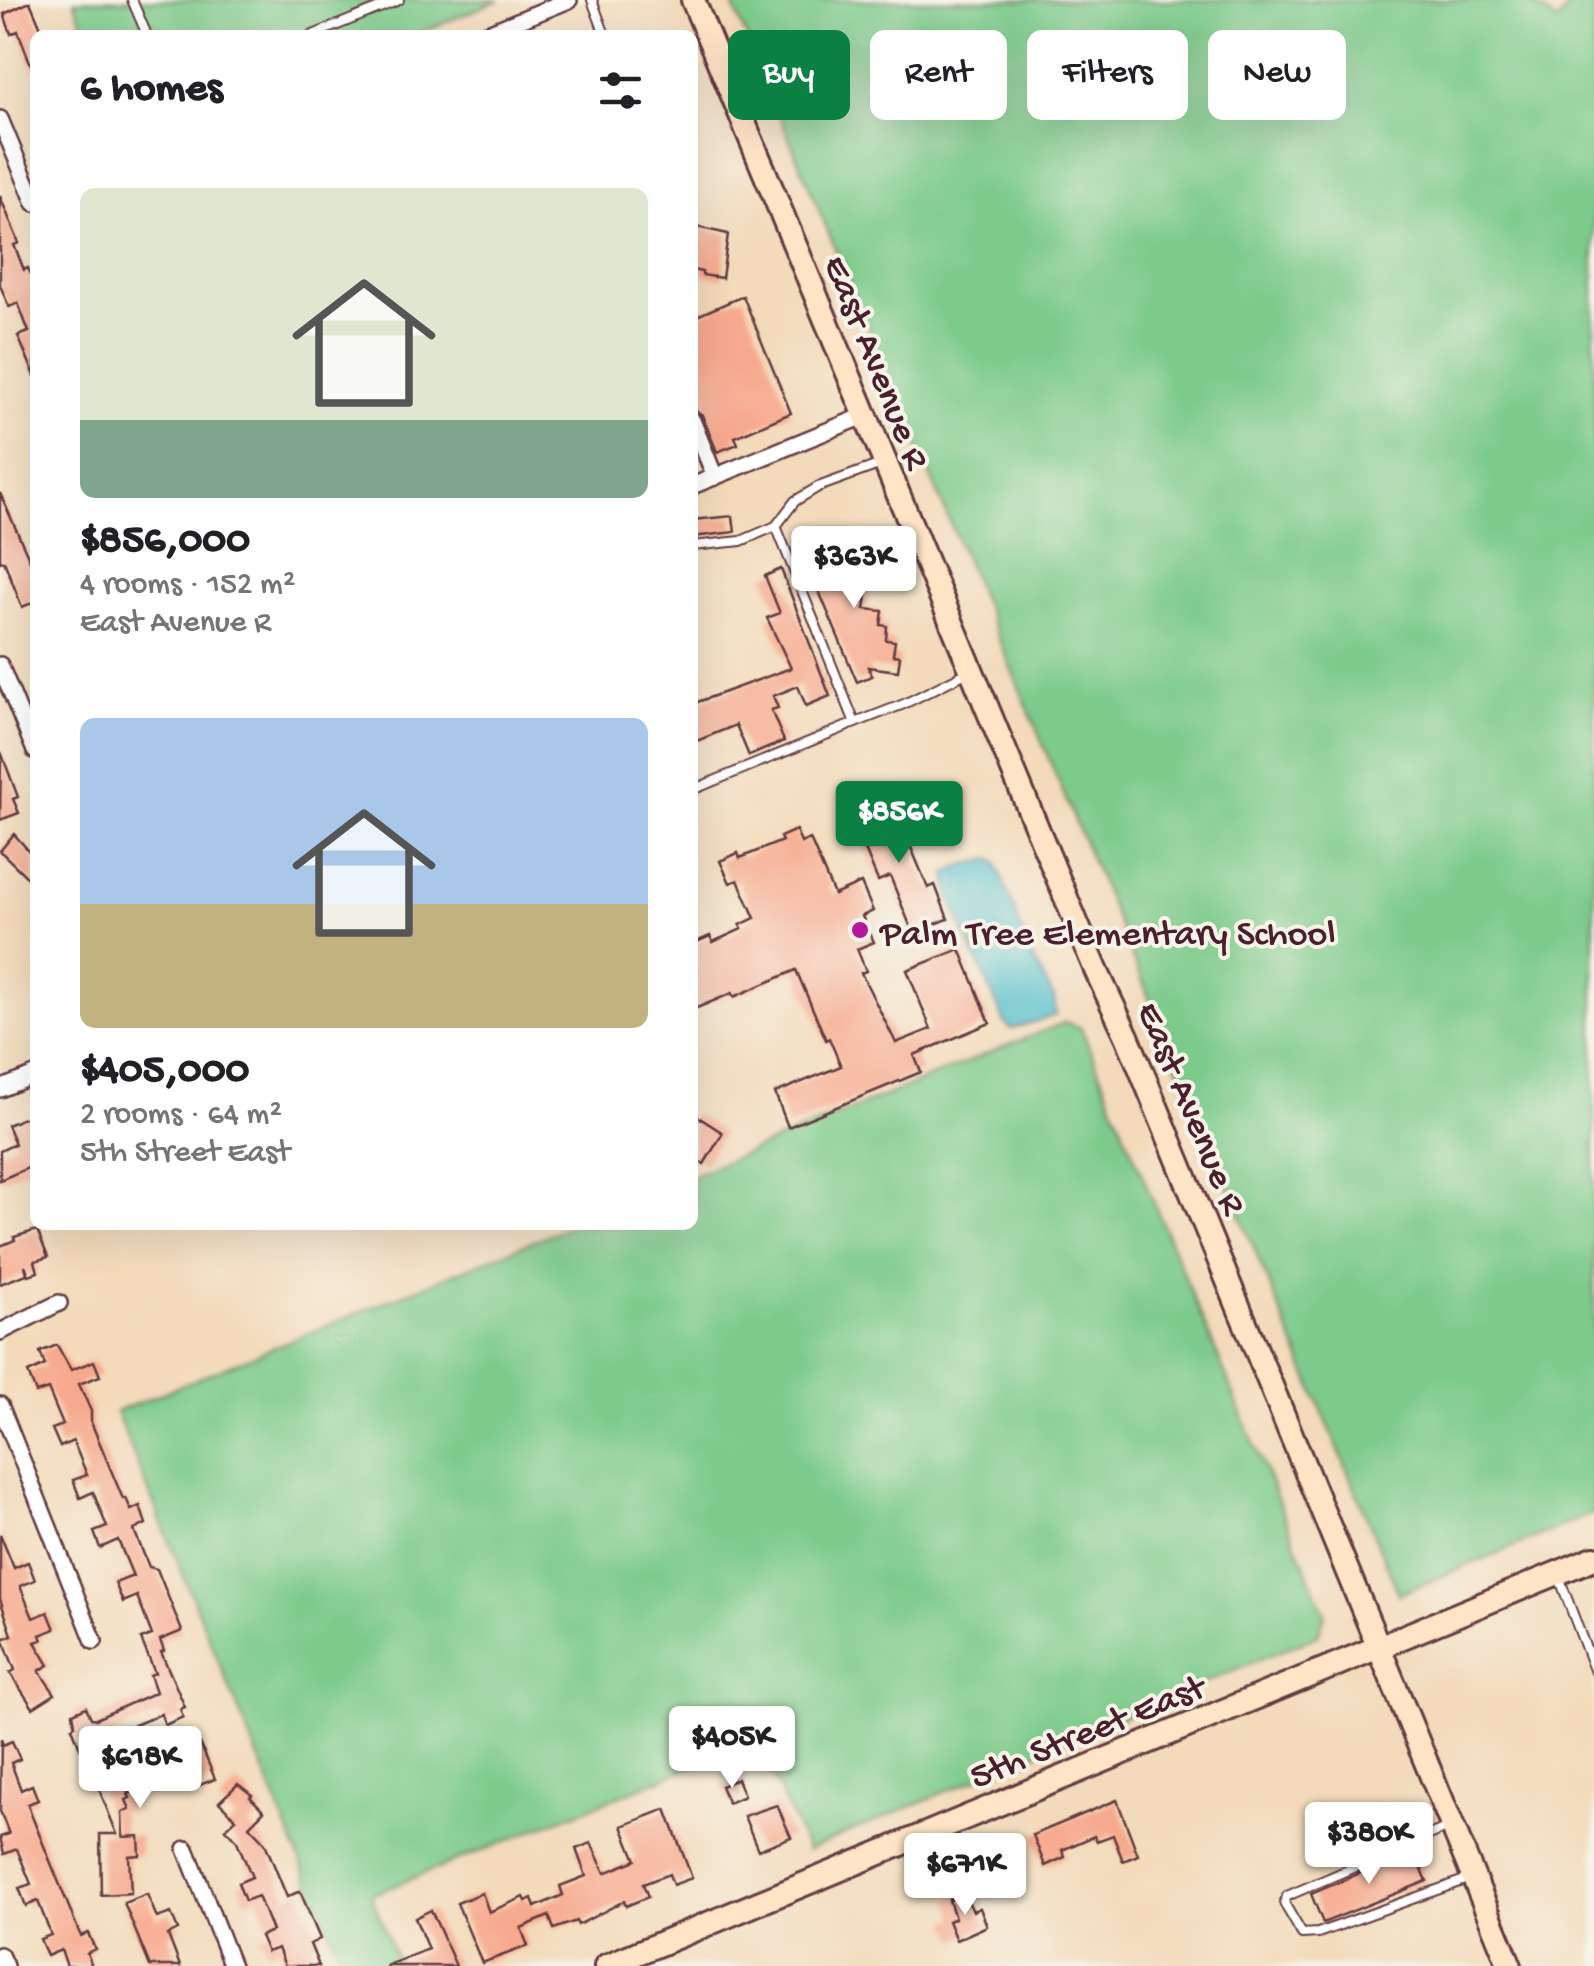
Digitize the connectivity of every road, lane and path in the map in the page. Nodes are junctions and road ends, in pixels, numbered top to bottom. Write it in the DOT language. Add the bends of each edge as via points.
graph roads {
  1 [pos="132,0"];
  2 [pos="399,0"];
  3 [pos="569,0"];
  4 [pos="592,0"];
  5 [pos="693,0"];
  6 [pos="144,30"];
  7 [pos="325,30"];
  8 [pos="496,30"];
  9 [pos="603,30"];
  10 [pos="0,118"];
  11 [pos="30,192"];
  12 [pos="864,416"];
  13 [pos="698,435"];
  14 [pos="884,463"];
  15 [pos="715,477"];
  16 [pos="698,484"];
  17 [pos="776,526"];
  18 [pos="698,545"];
  19 [pos="0,665"];
  20 [pos="971,670"];
  21 [pos="854,723"];
  22 [pos="30,739"];
  23 [pos="698,788"];
  24 [pos="30,1076"];
  25 [pos="0,1089"];
  26 [pos="59,1303"];
  27 [pos="0,1332"];
  28 [pos="0,1405"];
  29 [pos="1594,1558"];
  30 [pos="1558,1573"];
  31 [pos="94,1640"];
  32 [pos="1381,1646"];
  33 [pos="1594,1670"];
  34 [pos="1453,1824"];
  35 [pos="186,1849"];
  36 [pos="1474,1876"];
  37 [pos="0,1955"];
  38 [pos="4,1966"];
  39 [pos="232,1966"];
  40 [pos="606,1966"];
  41 [pos="1510,1966"];
  1 -- 6 [label="lane"];
  2 -- 7 [label="lane"];
  3 -- 8 [label="street"];
  4 -- 9 [label="lane"];
  5 -- 12 [label="street, East Avenue R"];
  10 -- 11 [label="street"];
  12 -- 14 [label="street, East Avenue R"];
  12 -- 15 [label="street"];
  13 -- 15 [label="street"];
  14 -- 17 [label="lane" via="807,494"];
  14 -- 20 [label="street, East Avenue R"];
  15 -- 16 [label="street"];
  17 -- 18 [label="lane" via="741,540"];
  17 -- 21 [label="lane"];
  19 -- 22 [label="street"];
  20 -- 21 [label="lane"];
  20 -- 32 [label="street, East Avenue R"];
  21 -- 23 [label="lane"];
  24 -- 25 [label="street"];
  26 -- 27 [label="street"];
  28 -- 31 [label="street"];
  29 -- 30 [label="street, 5th Street East"];
  30 -- 32 [label="street, 5th Street East"];
  30 -- 33 [label="lane"];
  32 -- 34 [label="street, East Avenue R"];
  32 -- 40 [label="street, 5th Street East"];
  34 -- 36 [label="street, East Avenue R"];
  34 -- 36 [label="lane" via="1287,1896 1284,1903 1302,1934 1318,1933"];
  35 -- 39 [label="street"];
  36 -- 41 [label="street, East Avenue R"];
  37 -- 38 [label="street"];
}
